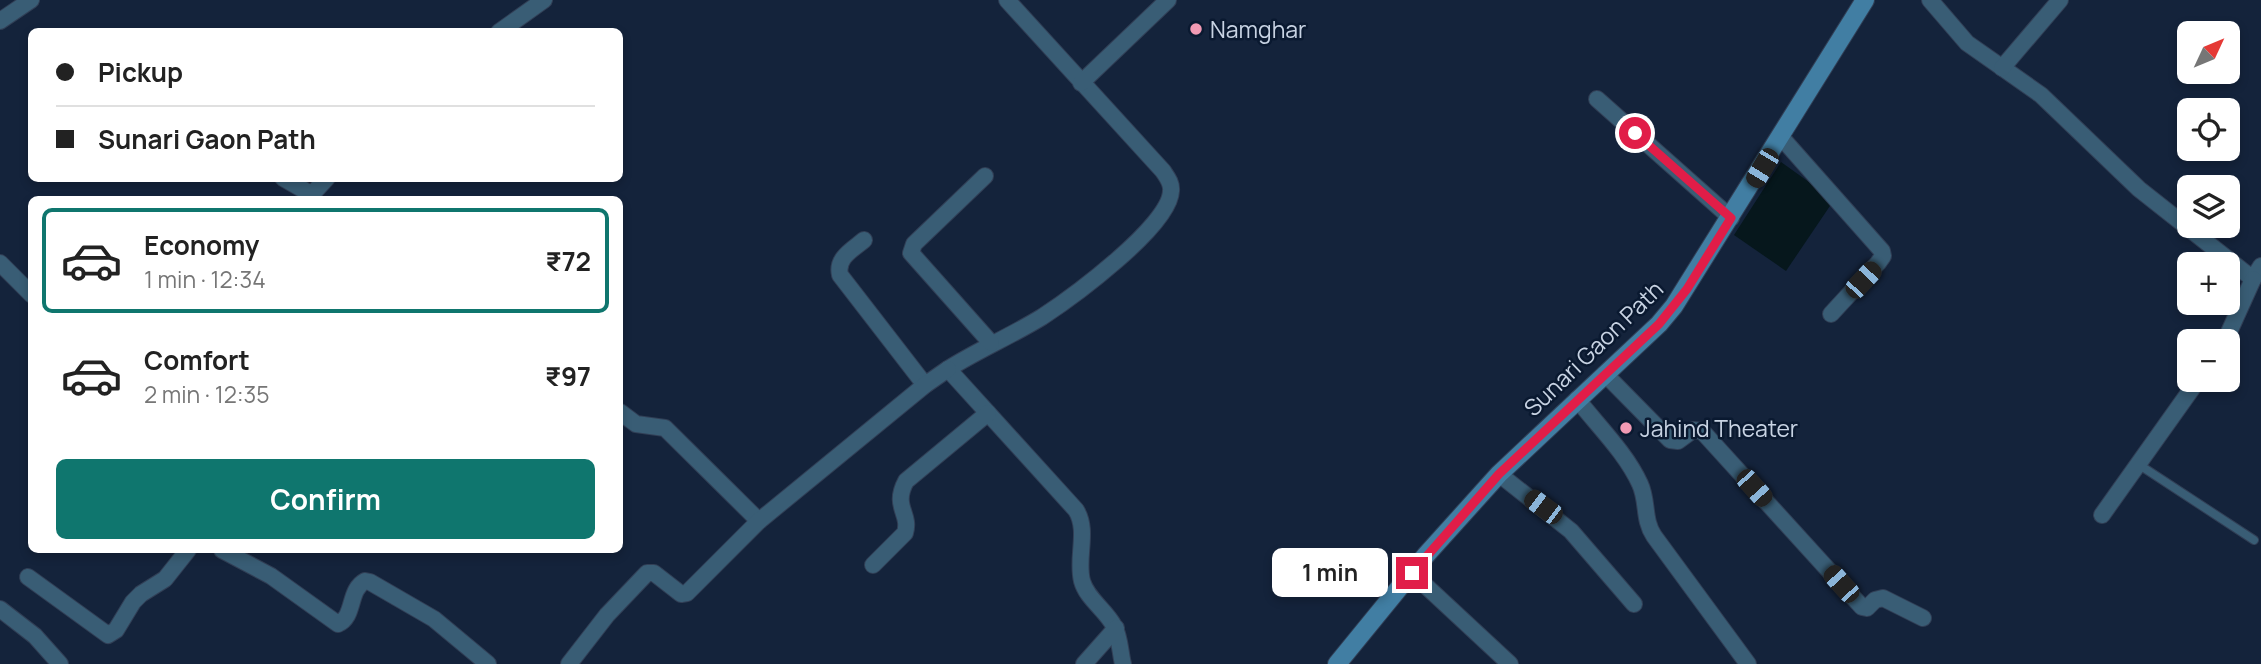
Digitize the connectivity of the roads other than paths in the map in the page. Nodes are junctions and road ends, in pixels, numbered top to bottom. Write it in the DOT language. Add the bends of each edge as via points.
graph roads {
  1 [pos="31,0"];
  2 [pos="544,0"];
  3 [pos="1007,0"];
  4 [pos="1865,0"];
  5 [pos="1930,0"];
  6 [pos="2060,0"];
  7 [pos="1160,3"];
  8 [pos="0,21"];
  9 [pos="505,28"];
  10 [pos="2002,68"];
  11 [pos="1081,83"];
  12 [pos="1597,99"];
  13 [pos="1781,137"];
  14 [pos="985,176"];
  15 [pos="290,182"];
  16 [pos="323,182"];
  17 [pos="1731,218"];
  18 [pos="864,240"];
  19 [pos="0,263"];
  20 [pos="2257,273"];
  21 [pos="28,291"];
  22 [pos="1831,314"];
  23 [pos="2231,329"];
  24 [pos="991,343"];
  25 [pos="948,369"];
  26 [pos="1605,374"];
  27 [pos="925,385"];
  28 [pos="2190,392"];
  29 [pos="1577,399"];
  30 [pos="988,413"];
  31 [pos="623,414"];
  32 [pos="2138,464"];
  33 [pos="1499,474"];
  34 [pos="2102,516"];
  35 [pos="759,521"];
  36 [pos="2254,540"];
  37 [pos="186,553"];
  38 [pos="228,553"];
  39 [pos="873,565"];
  40 [pos="1412,573"];
  41 [pos="28,576"];
  42 [pos="1634,604"];
  43 [pos="0,609"];
  44 [pos="1923,618"];
  45 [pos="1116,628"];
  46 [pos="60,664"];
  47 [pos="488,664"];
  48 [pos="569,664"];
  49 [pos="1084,664"];
  50 [pos="1123,664"];
  51 [pos="1336,664"];
  52 [pos="1510,664"];
  53 [pos="1748,664"];
  1 -- 8 [label="street"];
  2 -- 9 [label="street"];
  3 -- 11 [label="street"];
  4 -- 13 [label="street, Sunari Gaon Path"];
  5 -- 10 [label="street" via="1967,43"];
  6 -- 10 [label="street"];
  7 -- 11 [label="street"];
  10 -- 20 [label="street" via="2041,95 2139,189"];
  11 -- 24 [label="street" via="1163,171 1171,190 1168,202 1129,250 1080,290"];
  12 -- 17 [label="street"];
  13 -- 17 [label="street, Sunari Gaon Path"];
  13 -- 22 [label="street" via="1882,251 1878,263"];
  14 -- 24 [label="street" via="914,244 911,253"];
  15 -- 16 [label="street" via="309,193"];
  17 -- 26 [label="street, Sunari Gaon Path" via="1674,306"];
  18 -- 27 [label="street" via="841,260 840,275"];
  19 -- 21 [label="street"];
  20 -- 23 [label="street"];
  24 -- 25 [label="street"];
  25 -- 27 [label="street"];
  25 -- 30 [label="street"];
  26 -- 29 [label="street, Sunari Gaon Path"];
  26 -- 44 [label="street" via="1670,440 1678,441 1693,430 1703,431 1863,607 1883,598"];
  27 -- 35 [label="street"];
  28 -- 32 [label="street"];
  29 -- 33 [label="street, Sunari Gaon Path"];
  29 -- 53 [label="street" via="1636,474 1646,500 1646,522 1654,536"];
  30 -- 39 [label="street" via="906,481 900,492 905,533"];
  30 -- 45 [label="street" via="1081,518 1083,584"];
  31 -- 35 [label="street" via="636,424 665,428"];
  32 -- 34 [label="street"];
  32 -- 36 [label="lane"];
  33 -- 40 [label="street, Sunari Gaon Path"];
  33 -- 42 [label="street" via="1571,531"];
  35 -- 48 [label="street" via="687,593 681,594 654,573 647,573"];
  37 -- 41 [label="street" via="165,579 133,602 108,635"];
  38 -- 47 [label="street" via="271,576 338,624 346,618 358,586 370,582 407,601"];
  40 -- 51 [label="street, Sunari Gaon Path"];
  40 -- 52 [label="street"];
  43 -- 46 [label="street" via="35,636"];
  45 -- 49 [label="street"];
  45 -- 50 [label="street"];
}
